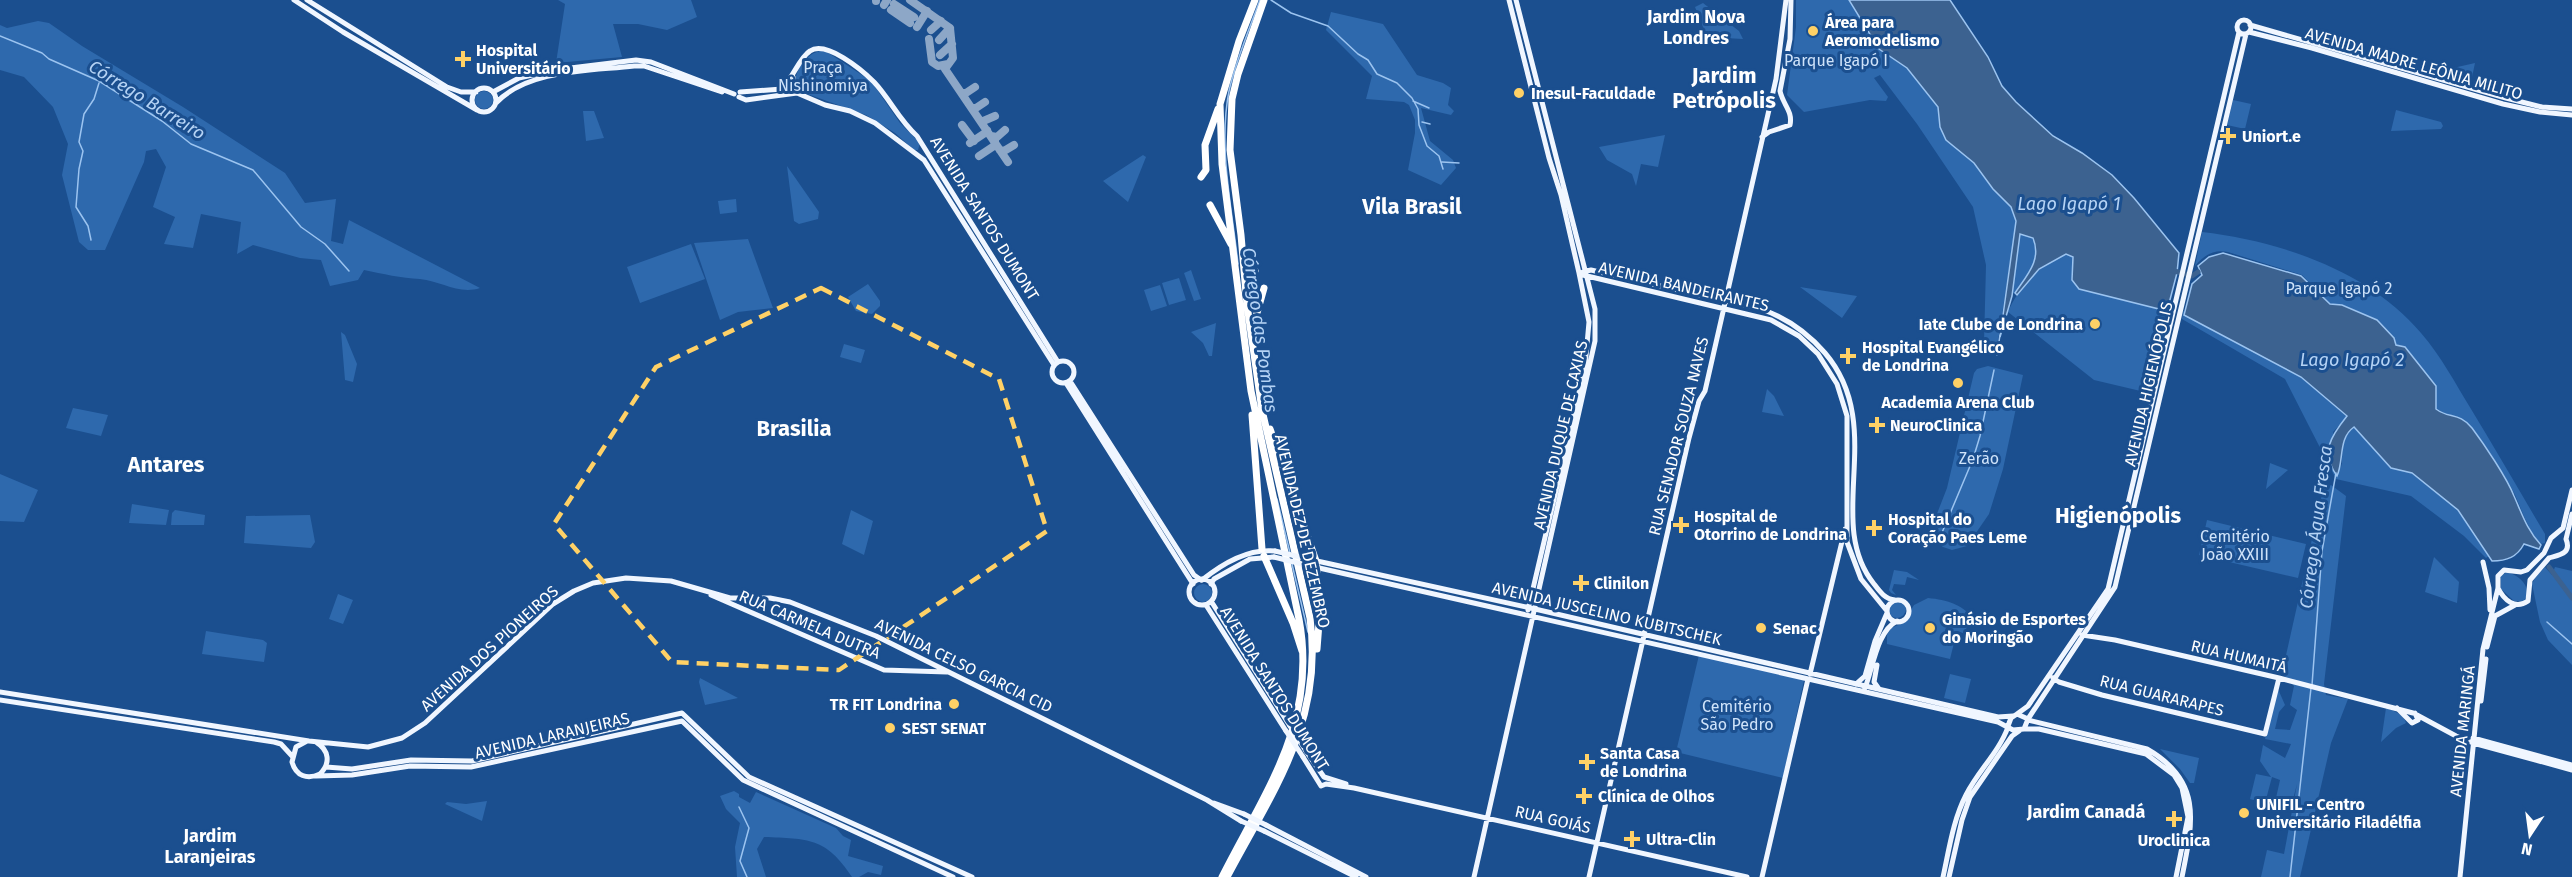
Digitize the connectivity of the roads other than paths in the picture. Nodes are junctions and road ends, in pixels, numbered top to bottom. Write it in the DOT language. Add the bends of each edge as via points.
graph roads {
  1 [pos="294,0"];
  2 [pos="307,0"];
  3 [pos="1255,0"];
  4 [pos="1264,0"];
  5 [pos="1509,0"];
  6 [pos="1515,0"];
  7 [pos="1791,0"];
  8 [pos="1786,3"];
  9 [pos="1783,14"];
  10 [pos="1791,21"];
  11 [pos="2250,25"];
  12 [pos="2239,32"];
  13 [pos="2247,33"];
  14 [pos="1518,34"];
  15 [pos="1526,41"];
  16 [pos="793,75"];
  17 [pos="434,82"];
  18 [pos="727,83"];
  19 [pos="723,89"];
  20 [pos="476,92"];
  21 [pos="493,92"];
  22 [pos="774,92"];
  23 [pos="797,93"];
  24 [pos="737,95"];
  25 [pos="496,103"];
  26 [pos="1220,104"];
  27 [pos="1536,104"];
  28 [pos="1784,105"];
  29 [pos="1769,108"];
  30 [pos="2572,109"];
  31 [pos="477,110"];
  32 [pos="2572,115"];
  33 [pos="1546,119"];
  34 [pos="1767,119"];
  35 [pos="1777,129"];
  36 [pos="1762,137"];
  37 [pos="923,147"];
  38 [pos="917,155"];
  39 [pos="924,160"];
  40 [pos="935,164"];
  41 [pos="1201,177"];
  42 [pos="1563,193"];
  43 [pos="1210,204"];
  44 [pos="2197,228"];
  45 [pos="1241,235"];
  46 [pos="1234,249"];
  47 [pos="1255,271"];
  48 [pos="1583,274"];
  49 [pos="1264,288"];
  50 [pos="1725,304"];
  51 [pos="1750,310"];
  52 [pos="1252,330"];
  53 [pos="1814,340"];
  54 [pos="1810,346"];
  55 [pos="1831,360"];
  56 [pos="1825,363"];
  57 [pos="1056,364"];
  58 [pos="1068,382"];
  59 [pos="1251,391"];
  60 [pos="1262,410"];
  61 [pos="2572,490"];
  62 [pos="2572,514"];
  63 [pos="1845,527"];
  64 [pos="2557,536"];
  65 [pos="2566,539"];
  66 [pos="1263,553"];
  67 [pos="1242,559"];
  68 [pos="2483,562"];
  69 [pos="1316,564"];
  70 [pos="1364,571"];
  71 [pos="1359,576"];
  72 [pos="1378,577"];
  73 [pos="1201,580"];
  74 [pos="1193,584"];
  75 [pos="1211,584"];
  76 [pos="699,588"];
  77 [pos="2498,588"];
  78 [pos="730,598"];
  79 [pos="753,598"];
  80 [pos="1895,600"];
  81 [pos="724,603"];
  82 [pos="1209,603"];
  83 [pos="2515,604"];
  84 [pos="744,611"];
  85 [pos="1531,611"];
  86 [pos="1887,612"];
  87 [pos="2490,616"];
  88 [pos="1897,621"];
  89 [pos="1602,625"];
  90 [pos="1596,630"];
  91 [pos="2079,635"];
  92 [pos="1644,638"];
  93 [pos="1878,651"];
  94 [pos="922,658"];
  95 [pos="1304,659"];
  96 [pos="934,664"];
  97 [pos="920,670"];
  98 [pos="930,670"];
  99 [pos="950,672"];
  100 [pos="2049,673"];
  101 [pos="1312,675"];
  102 [pos="1809,676"];
  103 [pos="2279,678"];
  104 [pos="2053,679"];
  105 [pos="1856,684"];
  106 [pos="1865,690"];
  107 [pos="1880,690"];
  108 [pos="0,693"];
  109 [pos="0,700"];
  110 [pos="2396,707"];
  111 [pos="2415,714"];
  112 [pos="2015,715"];
  113 [pos="2028,719"];
  114 [pos="2408,719"];
  115 [pos="2430,721"];
  116 [pos="2416,722"];
  117 [pos="2008,726"];
  118 [pos="1288,729"];
  119 [pos="2022,729"];
  120 [pos="2076,735"];
  121 [pos="311,741"];
  122 [pos="2475,741"];
  123 [pos="334,744"];
  124 [pos="2552,750"];
  125 [pos="327,752"];
  126 [pos="292,756"];
  127 [pos="2552,759"];
  128 [pos="2572,765"];
  129 [pos="326,767"];
  130 [pos="2572,770"];
  131 [pos="2176,774"];
  132 [pos="316,776"];
  133 [pos="1324,777"];
  134 [pos="1320,786"];
  135 [pos="1354,788"];
  136 [pos="1207,800"];
  137 [pos="1243,813"];
  138 [pos="1488,818"];
  139 [pos="1239,820"];
  140 [pos="1265,828"];
  141 [pos="1597,843"];
  142 [pos="1345,869"];
  143 [pos="2181,874"];
  144 [pos="953,877"];
  145 [pos="972,877"];
  146 [pos="1222,877"];
  147 [pos="1227,877"];
  148 [pos="1356,877"];
  149 [pos="1366,877"];
  150 [pos="1474,877"];
  151 [pos="1589,877"];
  152 [pos="1747,877"];
  153 [pos="1762,877"];
  154 [pos="1943,877"];
  155 [pos="1949,877"];
  156 [pos="2175,877"];
  157 [pos="2462,877"];
  1 -- 17 [label="main road"];
  2 -- 17 [label="main road"];
  3 -- 26 [label="highway, AVENIDA DEZ DE DEZEMBRO"];
  4 -- 45 [label="highway, AVENIDA DEZ DE DEZEMBRO" via="1232,99 1230,150"];
  5 -- 14 [label="main road, AVENIDA DUQUE DE CAXIAS"];
  6 -- 15 [label="main road, AVENIDA DUQUE DE CAXIAS"];
  7 -- 10 [label="main road"];
  8 -- 9 [label="main road, RUA SENADOR SOUZA NAVES"];
  9 -- 10 [label="main road"];
  9 -- 29 [label="main road, RUA SENADOR SOUZA NAVES" via="1780,59"];
  10 -- 28 [label="main road" via="1780,92"];
  11 -- 12 [label="main road" via="2246,20 2240,21"];
  11 -- 13 [label="main road"];
  11 -- 30 [label="main road, AVENIDA MADRE LEÔNIA MILITO" via="2506,98"];
  12 -- 13 [label="main road"];
  12 -- 44 [label="main road, AVENIDA HIGIENÓPOLIS"];
  13 -- 32 [label="main road, AVENIDA MADRE LEÔNIA MILITO" via="2504,104"];
  13 -- 44 [label="main road, AVENIDA HIGIENÓPOLIS"];
  14 -- 15 [label="main road"];
  14 -- 27 [label="main road, AVENIDA DUQUE DE CAXIAS"];
  15 -- 33 [label="main road, AVENIDA DUQUE DE CAXIAS"];
  16 -- 22 [label="main road, AVENIDA SANTOS DUMONT" via="783,88"];
  16 -- 23 [label="main road" via="792,85"];
  16 -- 37 [label="main road, AVENIDA SANTOS DUMONT" via="808,52 819,48 831,51 874,82"];
  17 -- 20 [label="main road" via="455,91"];
  17 -- 31 [label="main road"];
  18 -- 19 [label="main road"];
  19 -- 21 [label="main road" via="636,60 554,69 519,78"];
  19 -- 24 [label="main road"];
  20 -- 21 [label="main road" via="486,88"];
  20 -- 31 [label="main road" via="472,99"];
  21 -- 25 [label="main road"];
  22 -- 23 [label="main road, AVENIDA SANTOS DUMONT"];
  22 -- 24 [label="main road, AVENIDA SANTOS DUMONT"];
  23 -- 38 [label="main road, AVENIDA SANTOS DUMONT" via="856,114"];
  24 -- 25 [label="main road" via="695,87 644,66 634,66 543,79 521,85"];
  25 -- 31 [label="main road" via="490,111"];
  26 -- 41 [label="highway" via="1206,140 1206,170"];
  26 -- 46 [label="highway, AVENIDA DEZ DE DEZEMBRO" via="1222,164"];
  27 -- 33 [label="main road"];
  27 -- 42 [label="main road, AVENIDA DUQUE DE CAXIAS"];
  28 -- 29 [label="main road"];
  28 -- 35 [label="main road" via="1791,112 1791,125"];
  29 -- 34 [label="main road, RUA SENADOR SOUZA NAVES"];
  33 -- 42 [label="main road, AVENIDA DUQUE DE CAXIAS"];
  34 -- 35 [label="main road"];
  34 -- 36 [label="main road, RUA SENADOR SOUZA NAVES"];
  35 -- 36 [label="main road"];
  36 -- 50 [label="main road, RUA SENADOR SOUZA NAVES"];
  37 -- 38 [label="main road"];
  37 -- 40 [label="main road, AVENIDA SANTOS DUMONT"];
  38 -- 39 [label="main road, AVENIDA SANTOS DUMONT"];
  39 -- 40 [label="main road" via="928,158"];
  39 -- 57 [label="main road, AVENIDA SANTOS DUMONT"];
  40 -- 57 [label="main road, AVENIDA SANTOS DUMONT"];
  42 -- 48 [label="main road, AVENIDA DUQUE DE CAXIAS"];
  43 -- 46 [label="highway"];
  44 -- 91 [label="main road, AVENIDA HIGIENÓPOLIS" via="2108,590"];
  45 -- 47 [label="highway" via="1248,267"];
  45 -- 52 [label="highway, AVENIDA DEZ DE DEZEMBRO"];
  46 -- 59 [label="highway, AVENIDA DEZ DE DEZEMBRO"];
  48 -- 50 [label="main road, AVENIDA BANDEIRANTES" via="1592,270"];
  48 -- 85 [label="main road, AVENIDA DUQUE DE CAXIAS" via="1595,309 1595,348"];
  49 -- 52 [label="highway"];
  50 -- 51 [label="main road, AVENIDA BANDEIRANTES"];
  50 -- 92 [label="main road, RUA SENADOR SOUZA NAVES" via="1705,391 1684,458"];
  51 -- 53 [label="main road, AVENIDA BANDEIRANTES" via="1785,319"];
  51 -- 54 [label="main road, AVENIDA BANDEIRANTES" via="1781,325"];
  52 -- 60 [label="highway, AVENIDA DEZ DE DEZEMBRO"];
  53 -- 54 [label="main road"];
  53 -- 55 [label="main road, AVENIDA BANDEIRANTES"];
  54 -- 56 [label="main road, AVENIDA BANDEIRANTES"];
  55 -- 56 [label="main road"];
  55 -- 80 [label="main road, AVENIDA BANDEIRANTES" via="1846,386 1855,420 1853,530 1857,553 1876,587"];
  56 -- 63 [label="main road, AVENIDA BANDEIRANTES" via="1840,390 1847,416"];
  57 -- 58 [label="main road" via="1054,379"];
  57 -- 58 [label="main road" via="1065,361 1073,368 1074,375"];
  58 -- 73 [label="main road" via="1194,575"];
  58 -- 74 [label="main road"];
  59 -- 66 [label="highway"];
  59 -- 95 [label="highway, AVENIDA DEZ DE DEZEMBRO"];
  60 -- 69 [label="highway"];
  60 -- 101 [label="highway, AVENIDA DEZ DE DEZEMBRO" via="1310,618"];
  61 -- 64 [label="main road" via="2563,528"];
  62 -- 65 [label="main road"];
  63 -- 86 [label="main road, AVENIDA BANDEIRANTES" via="1857,571"];
  63 -- 102 [label="main road"];
  64 -- 65 [label="main road"];
  64 -- 77 [label="main road, AVENIDA MARINGÁ" via="2530,568 2500,573"];
  65 -- 83 [label="main road, AVENIDA MARINGÁ" via="2569,544 2564,555 2549,558 2530,580 2528,601"];
  66 -- 67 [label="main road, AVENIDA JUSCELINO KUBITSCHEK"];
  66 -- 69 [label="main road, AVENIDA JUSCELINO KUBITSCHEK, bridge"];
  66 -- 95 [label="highway"];
  67 -- 73 [label="main road, AVENIDA JUSCELINO KUBITSCHEK"];
  67 -- 75 [label="main road, AVENIDA JUSCELINO KUBITSCHEK"];
  68 -- 87 [label="main road"];
  69 -- 70 [label="main road, AVENIDA JUSCELINO KUBITSCHEK"];
  69 -- 71 [label="main road, AVENIDA JUSCELINO KUBITSCHEK"];
  69 -- 101 [label="highway" via="1319,623"];
  70 -- 71 [label="main road"];
  70 -- 72 [label="main road, AVENIDA JUSCELINO KUBITSCHEK"];
  71 -- 72 [label="main road, AVENIDA JUSCELINO KUBITSCHEK"];
  72 -- 85 [label="main road, AVENIDA JUSCELINO KUBITSCHEK"];
  73 -- 74 [label="main road"];
  73 -- 75 [label="main road"];
  74 -- 82 [label="main road" via="1191,599 1198,604"];
  75 -- 82 [label="main road" via="1215,590"];
  76 -- 78 [label="main road, AVENIDA CELSO GARCIA CID"];
  76 -- 81 [label="main road, RUA CARMELA DUTRA"];
  76 -- 123 [label="main road, AVENIDA DOS PIONEIROS" via="671,580 626,578 593,583 574,591 553,604 413,732 368,747"];
  77 -- 83 [label="main road" via="2505,599"];
  77 -- 87 [label="main road, AVENIDA MARINGÁ"];
  78 -- 79 [label="main road, AVENIDA CELSO GARCIA CID"];
  78 -- 81 [label="main road"];
  79 -- 84 [label="main road" via="745,603"];
  79 -- 94 [label="main road, AVENIDA CELSO GARCIA CID" via="790,602 821,612"];
  80 -- 86 [label="main road"];
  80 -- 88 [label="main road" via="1903,601 1908,609 1906,617"];
  81 -- 84 [label="main road, RUA CARMELA DUTRA"];
  82 -- 118 [label="main road, AVENIDA SANTOS DUMONT"];
  83 -- 122 [label="main road, AVENIDA MARINGÁ" via="2501,611 2493,621"];
  84 -- 97 [label="main road, RUA CARMELA DUTRA" via="884,670"];
  85 -- 89 [label="main road, AVENIDA JUSCELINO KUBITSCHEK"];
  85 -- 90 [label="main road, AVENIDA JUSCELINO KUBITSCHEK"];
  85 -- 138 [label="main road, AVENIDA DUQUE DE CAXIAS"];
  86 -- 88 [label="main road"];
  86 -- 105 [label="main road" via="1865,676"];
  87 -- 122 [label="main road, AVENIDA MARINGÁ"];
  88 -- 93 [label="main road" via="1887,630"];
  89 -- 90 [label="main road"];
  89 -- 92 [label="main road, AVENIDA JUSCELINO KUBITSCHEK"];
  90 -- 92 [label="main road, AVENIDA JUSCELINO KUBITSCHEK"];
  91 -- 100 [label="main road, AVENIDA HIGIENÓPOLIS"];
  91 -- 103 [label="main road, RUA HUMAITÁ"];
  91 -- 104 [label="main road, AVENIDA HIGIENÓPOLIS"];
  92 -- 102 [label="main road, AVENIDA JUSCELINO KUBITSCHEK"];
  92 -- 141 [label="main road, RUA SENADOR SOUZA NAVES"];
  93 -- 106 [label="main road"];
  93 -- 107 [label="main road" via="1874,682"];
  94 -- 96 [label="main road, AVENIDA CELSO GARCIA CID"];
  94 -- 97 [label="main road"];
  95 -- 146 [label="highway, AVENIDA DEZ DE DEZEMBRO" via="1303,687 1288,748"];
  96 -- 98 [label="main road"];
  96 -- 99 [label="main road, AVENIDA CELSO GARCIA CID"];
  97 -- 98 [label="main road, RUA CARMELA DUTRA"];
  98 -- 99 [label="main road, RUA CARMELA DUTRA"];
  99 -- 136 [label="main road, AVENIDA CELSO GARCIA CID"];
  100 -- 104 [label="main road"];
  100 -- 112 [label="main road, AVENIDA HIGIENÓPOLIS" via="2028,706"];
  101 -- 147 [label="highway, AVENIDA DEZ DE DEZEMBRO" via="1305,718 1293,753"];
  102 -- 105 [label="main road, AVENIDA JUSCELINO KUBITSCHEK"];
  102 -- 106 [label="main road, AVENIDA JUSCELINO KUBITSCHEK"];
  102 -- 153 [label="main road"];
  103 -- 104 [label="main road, RUA GUARARAPES" via="2265,734 2102,695"];
  103 -- 110 [label="main road, RUA HUMAITÁ"];
  104 -- 113 [label="main road, AVENIDA HIGIENÓPOLIS"];
  105 -- 106 [label="main road, AVENIDA JUSCELINO KUBITSCHEK"];
  106 -- 107 [label="main road, AVENIDA JUSCELINO KUBITSCHEK"];
  106 -- 117 [label="main road, AVENIDA JUSCELINO KUBITSCHEK"];
  107 -- 112 [label="main road, AVENIDA JUSCELINO KUBITSCHEK" via="1998,717"];
  108 -- 121 [label="main road, AVENIDA DOS PIONEIROS"];
  109 -- 126 [label="main road" via="274,742"];
  110 -- 111 [label="main road, RUA HUMAITÁ"];
  110 -- 114 [label="main road"];
  111 -- 114 [label="main road"];
  111 -- 115 [label="main road, RUA HUMAITÁ"];
  111 -- 116 [label="main road"];
  112 -- 113 [label="main road, AVENIDA JUSCELINO KUBITSCHEK"];
  112 -- 117 [label="main road, AVENIDA HIGIENÓPOLIS"];
  113 -- 119 [label="main road, AVENIDA HIGIENÓPOLIS"];
  113 -- 120 [label="main road"];
  114 -- 116 [label="main road"];
  115 -- 116 [label="main road"];
  115 -- 122 [label="main road, RUA HUMAITÁ" via="2456,736"];
  117 -- 119 [label="main road, AVENIDA JUSCELINO KUBITSCHEK"];
  117 -- 154 [label="main road" via="1966,794"];
  118 -- 133 [label="main road, AVENIDA SANTOS DUMONT, bridge"];
  118 -- 134 [label="main road, AVENIDA SANTOS DUMONT, bridge"];
  119 -- 120 [label="main road"];
  119 -- 155 [label="main road" via="2012,736 1970,797"];
  120 -- 131 [label="main road" via="2146,754"];
  121 -- 123 [label="main road, AVENIDA DOS PIONEIROS"];
  121 -- 125 [label="main road"];
  121 -- 126 [label="main road" via="296,747"];
  122 -- 127 [label="main road"];
  122 -- 130 [label="main road"];
  122 -- 157 [label="main road, AVENIDA MARINGÁ"];
  123 -- 125 [label="main road"];
  124 -- 127 [label="main road"];
  125 -- 129 [label="main road"];
  126 -- 132 [label="main road" via="298,774"];
  127 -- 128 [label="main road"];
  129 -- 132 [label="main road"];
  129 -- 145 [label="main road, AVENIDA LARANJEIRAS" via="352,769 411,760 472,761 682,714 749,777"];
  131 -- 143 [label="main road" via="2187,808"];
  131 -- 143 [label="main road" via="2187,787 2192,814"];
  132 -- 144 [label="main road, AVENIDA LARANJEIRAS" via="410,766 471,767 651,726 686,722 743,780"];
  133 -- 135 [label="main road, RUA GOIÁS"];
  134 -- 135 [label="main road, RUA GOIÁS"];
  135 -- 138 [label="main road, RUA GOIÁS"];
  136 -- 137 [label="main road, AVENIDA CELSO GARCIA CID"];
  136 -- 139 [label="main road, AVENIDA CELSO GARCIA CID"];
  137 -- 139 [label="main road" via="1236,815"];
  137 -- 140 [label="main road, AVENIDA CELSO GARCIA CID, bridge"];
  138 -- 141 [label="main road, RUA GOIÁS"];
  138 -- 150 [label="main road, AVENIDA DUQUE DE CAXIAS"];
  139 -- 140 [label="main road, AVENIDA CELSO GARCIA CID, bridge"];
  140 -- 142 [label="main road, AVENIDA CELSO GARCIA CID"];
  141 -- 151 [label="main road, RUA SENADOR SOUZA NAVES"];
  141 -- 152 [label="main road, RUA GOIÁS"];
  142 -- 148 [label="main road, AVENIDA CELSO GARCIA CID"];
  142 -- 149 [label="main road, AVENIDA CELSO GARCIA CID"];
  143 -- 156 [label="main road"];
}
